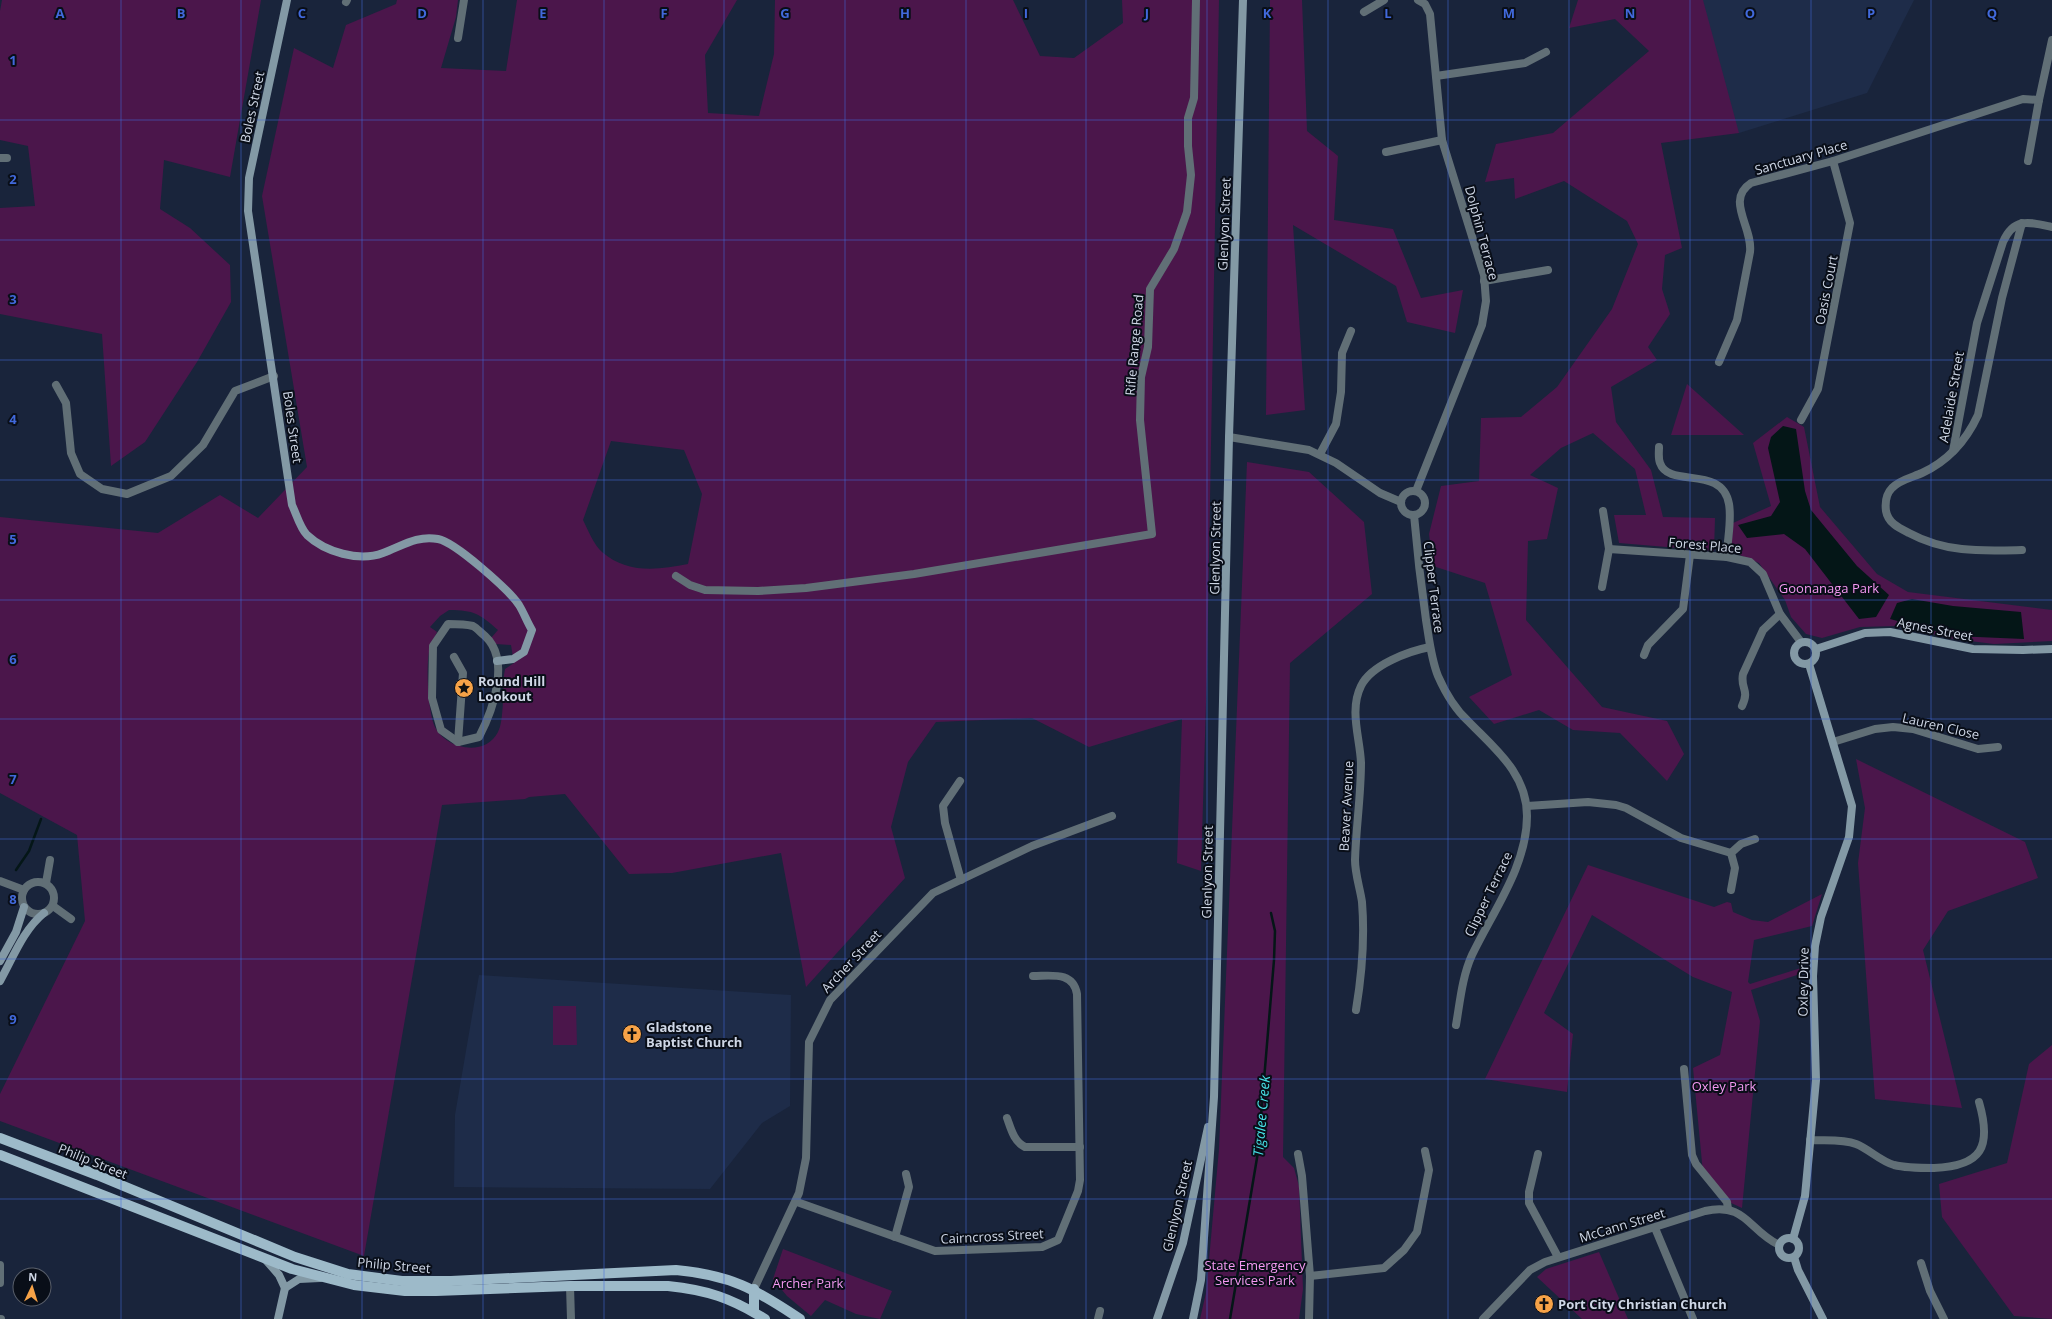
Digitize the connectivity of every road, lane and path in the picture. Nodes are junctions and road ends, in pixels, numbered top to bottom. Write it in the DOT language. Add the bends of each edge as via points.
graph roads {
  1 [pos="287,0"];
  2 [pos="464,0"];
  3 [pos="1196,0"];
  4 [pos="1243,0"];
  5 [pos="1384,0"];
  6 [pos="1418,0"];
  7 [pos="1364,12"];
  8 [pos="458,38"];
  9 [pos="2052,40"];
  10 [pos="1546,52"];
  11 [pos="1436,76"];
  12 [pos="2038,100"];
  13 [pos="1442,140"];
  14 [pos="1386,152"];
  15 [pos="1832,161"];
  16 [pos="2028,161"];
  17 [pos="2022,223"];
  18 [pos="2052,227"];
  19 [pos="1548,270"];
  20 [pos="1484,281"];
  21 [pos="1351,331"];
  22 [pos="1719,362"];
  23 [pos="274,376"];
  24 [pos="56,385"];
  25 [pos="1801,420"];
  26 [pos="1229,437"];
  27 [pos="1659,447"];
  28 [pos="1953,452"];
  29 [pos="1320,454"];
  30 [pos="1416,491"];
  31 [pos="1401,502"];
  32 [pos="1603,511"];
  33 [pos="1414,515"];
  34 [pos="1609,549"];
  35 [pos="2022,550"];
  36 [pos="1690,555"];
  37 [pos="1726,557"];
  38 [pos="676,576"];
  39 [pos="1602,587"];
  40 [pos="1780,614"];
  41 [pos="1802,642"];
  42 [pos="1430,647"];
  43 [pos="1816,649"];
  44 [pos="2052,649"];
  45 [pos="1644,655"];
  46 [pos="454,657"];
  47 [pos="497,661"];
  48 [pos="1809,664"];
  49 [pos="1742,706"];
  50 [pos="458,742"];
  51 [pos="1833,742"];
  52 [pos="1998,747"];
  53 [pos="960,781"];
  54 [pos="1526,806"];
  55 [pos="1112,816"];
  56 [pos="1755,839"];
  57 [pos="1731,853"];
  58 [pos="50,860"];
  59 [pos="961,880"];
  60 [pos="0,881"];
  61 [pos="46,883"];
  62 [pos="24,890"];
  63 [pos="1731,890"];
  64 [pos="53,906"];
  65 [pos="24,907"];
  66 [pos="44,913"];
  67 [pos="71,919"];
  68 [pos="0,961"];
  69 [pos="1033,976"];
  70 [pos="0,981"];
  71 [pos="1356,1010"];
  72 [pos="1456,1025"];
  73 [pos="1684,1069"];
  74 [pos="1214,1097"];
  75 [pos="1979,1102"];
  76 [pos="1007,1118"];
  77 [pos="0,1138"];
  78 [pos="1810,1140"];
  79 [pos="1080,1146"];
  80 [pos="1425,1151"];
  81 [pos="1298,1154"];
  82 [pos="1538,1154"];
  83 [pos="0,1155"];
  84 [pos="906,1174"];
  85 [pos="797,1202"];
  86 [pos="1728,1209"];
  87 [pos="1656,1228"];
  88 [pos="895,1237"];
  89 [pos="1793,1239"];
  90 [pos="1779,1245"];
  91 [pos="1558,1257"];
  92 [pos="1794,1257"];
  93 [pos="264,1258"];
  94 [pos="1921,1263"];
  95 [pos="0,1265"];
  96 [pos="1310,1276"];
  97 [pos="322,1278"];
  98 [pos="0,1283"];
  99 [pos="570,1286"];
  100 [pos="285,1288"];
  101 [pos="754,1289"];
  102 [pos="754,1312"];
  103 [pos="278,1319"];
  104 [pos="571,1319"];
  105 [pos="765,1319"];
  106 [pos="800,1319"];
  107 [pos="1156,1319"];
  108 [pos="1193,1319"];
  109 [pos="1309,1319"];
  110 [pos="1483,1319"];
  111 [pos="1693,1319"];
  112 [pos="1823,1319"];
  113 [pos="1944,1319"];
  1 -- 23 [label="street, Boles Street" via="249,178 248,211"];
  2 -- 8 [label="street"];
  3 -- 38 [label="street, Rifle Range Road" via="1194,98 1188,118 1191,175 1187,212 1174,250 1150,289 1148,347 1142,377 1140,420 1152,534 914,574 806,588 758,591 705,590 690,586"];
  4 -- 26 [label="street, Glenlyon Street"];
  5 -- 7 [label="street"];
  6 -- 11 [label="street, Dolphin Terrace" via="1425,4 1430,14"];
  9 -- 12 [label="street"];
  10 -- 11 [label="street" via="1525,63"];
  11 -- 13 [label="street, Dolphin Terrace"];
  12 -- 15 [label="street, Sanctuary Place" via="2023,99"];
  12 -- 16 [label="street"];
  13 -- 14 [label="street"];
  13 -- 20 [label="street, Dolphin Terrace"];
  15 -- 22 [label="street, Sanctuary Place" via="1752,183 1742,191 1740,204 1751,247 1737,320"];
  15 -- 25 [label="street, Oasis Court" via="1850,223 1820,379 1815,396"];
  17 -- 18 [label="street"];
  17 -- 28 [label="street, Adelaide Street" via="2002,298 1978,415"];
  17 -- 28 [label="street, Adelaide Street" via="2008,231 1977,323"];
  19 -- 20 [label="street"];
  20 -- 30 [label="street, Dolphin Terrace" via="1486,301 1482,325"];
  21 -- 29 [label="street" via="1342,353 1341,392 1336,424"];
  23 -- 24 [label="street" via="235,391 203,445 171,476 127,494 102,489 80,474 71,453 66,403"];
  23 -- 47 [label="street, Boles Street" via="292,505 306,534 329,549 355,556 382,554 413,539 439,539 464,554 501,584 519,605 532,630 524,652 513,659"];
  26 -- 29 [label="street"];
  26 -- 74 [label="street, Glenlyon Street"];
  27 -- 37 [label="street" via="1660,462 1664,470 1708,480 1719,487 1726,497 1729,511"];
  28 -- 35 [label="street" via="1931,468 1893,487 1886,499 1890,520 1903,530 1939,546 1976,552"];
  29 -- 31 [label="street" via="1380,493"];
  30 -- 31 [label="street" via="1408,492"];
  30 -- 33 [label="street" via="1423,495 1425,503 1422,511"];
  31 -- 33 [label="street" via="1406,513"];
  32 -- 34 [label="street"];
  33 -- 42 [label="street, Clipper Terrace" via="1417,563"];
  34 -- 36 [label="street, Forest Place"];
  34 -- 39 [label="street"];
  36 -- 37 [label="street, Forest Place"];
  36 -- 45 [label="street" via="1684,609 1648,644"];
  37 -- 40 [label="street, Forest Place" via="1742,559 1757,567 1767,581"];
  40 -- 41 [label="street, Forest Place"];
  40 -- 49 [label="street" via="1763,630 1743,674 1746,694"];
  41 -- 43 [label="street" via="1810,642"];
  41 -- 48 [label="street" via="1795,647 1794,656 1800,663"];
  42 -- 54 [label="street, Clipper Terrace" via="1437,674 1444,688 1467,721 1510,765 1525,794"];
  42 -- 71 [label="street, Beaver Avenue" via="1411,651 1373,671 1361,685 1357,699 1355,716 1361,764 1355,861 1362,900 1364,936"];
  43 -- 44 [label="street, Agnes Street" via="1866,633 1890,632 1973,649"];
  43 -- 48 [label="street" via="1815,658"];
  46 -- 50 [label="street" via="463,673"];
  47 -- 50 [label="street" via="498,678 490,717 479,737"];
  47 -- 50 [label="street" via="493,644 474,627 448,624 433,646 432,698 441,730"];
  48 -- 51 [label="street, Oxley Drive"];
  51 -- 52 [label="street, Lauren Close" via="1875,729 1892,727 1913,729 1978,749"];
  51 -- 78 [label="street, Oxley Drive" via="1852,806 1849,837 1821,916 1815,946 1813,976 1816,1080"];
  53 -- 59 [label="street" via="943,806 945,823"];
  54 -- 57 [label="street" via="1588,802 1616,805 1681,838"];
  54 -- 72 [label="street, Clipper Terrace" via="1526,835 1520,859 1468,966"];
  55 -- 59 [label="street, Archer Street" via="1032,846"];
  56 -- 57 [label="street" via="1741,844"];
  57 -- 63 [label="street" via="1735,868"];
  58 -- 61 [label="street"];
  59 -- 85 [label="street, Archer Street" via="933,893 830,1000 809,1042 806,1158"];
  60 -- 62 [label="street"];
  61 -- 62 [label="street" via="36,881"];
  61 -- 64 [label="street" via="55,896"];
  62 -- 65 [label="street"];
  64 -- 66 [label="street"];
  64 -- 67 [label="street"];
  65 -- 66 [label="street" via="33,914"];
  65 -- 68 [label="street" via="16,932"];
  66 -- 70 [label="street" via="26,932"];
  69 -- 79 [label="street, Cairncross Street" via="1066,977 1076,988"];
  73 -- 86 [label="street" via="1692,1155 1696,1164 1727,1202"];
  74 -- 107 [label="street, Glenlyon Street" via="1183,1243"];
  74 -- 108 [label="street, Glenlyon Street" via="1201,1280"];
  75 -- 78 [label="street" via="1984,1119 1985,1139 1976,1155 1960,1165 1920,1168 1895,1165 1856,1144"];
  76 -- 79 [label="street" via="1015,1139 1024,1147"];
  77 -- 101 [label="main road, Philip Street" via="288,1254 348,1274 402,1281 451,1281 676,1270 720,1277"];
  78 -- 89 [label="street, Oxley Drive" via="1805,1196"];
  79 -- 88 [label="street, Cairncross Street" via="1078,1191 1058,1240 1052,1244 1042,1248 935,1251"];
  80 -- 96 [label="street" via="1429,1170 1417,1232 1404,1250 1384,1268"];
  81 -- 96 [label="street"];
  82 -- 91 [label="street" via="1529,1203"];
  83 -- 93 [label="main road, Philip Street"];
  84 -- 88 [label="street" via="909,1187"];
  85 -- 88 [label="street, Cairncross Street"];
  85 -- 101 [label="street, Archer Street"];
  86 -- 87 [label="street, McCann Street" via="1705,1211"];
  86 -- 90 [label="street" via="1738,1213"];
  87 -- 91 [label="street, McCann Street"];
  87 -- 111 [label="street"];
  89 -- 90 [label="street" via="1785,1239"];
  89 -- 92 [label="street" via="1799,1248"];
  90 -- 92 [label="street" via="1781,1255 1787,1258"];
  91 -- 110 [label="street, McCann Street" via="1530,1270"];
  92 -- 112 [label="street"];
  93 -- 97 [label="main road, Philip Street"];
  93 -- 100 [label="street" via="279,1275"];
  94 -- 113 [label="street" via="1930,1291"];
  95 -- 98 [label="street"];
  96 -- 109 [label="street"];
  97 -- 99 [label="main road, Philip Street" via="405,1291"];
  97 -- 100 [label="street" via="299,1280"];
  99 -- 102 [label="main road, Philip Street" via="668,1286 698,1289"];
  99 -- 104 [label="street"];
  100 -- 103 [label="street"];
  101 -- 102 [label="main road"];
  101 -- 106 [label="main road, Philip Street"];
  102 -- 105 [label="main road, Philip Street"];
}
